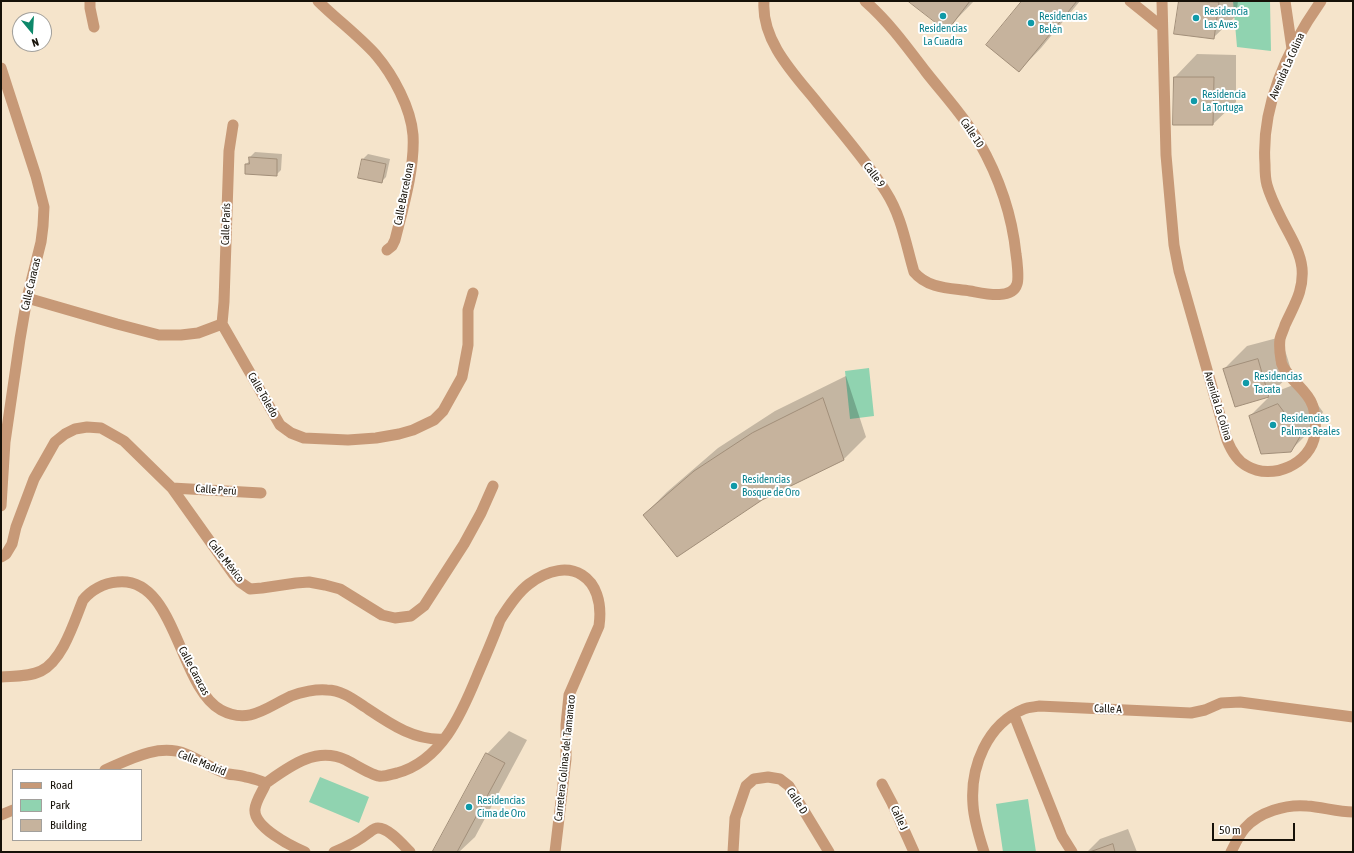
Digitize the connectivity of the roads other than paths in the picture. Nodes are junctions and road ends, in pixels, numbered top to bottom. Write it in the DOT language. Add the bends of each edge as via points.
graph roads {
  1 [pos="90,1"];
  2 [pos="318,1"];
  3 [pos="764,1"];
  4 [pos="865,1"];
  5 [pos="1130,1"];
  6 [pos="1162,1"];
  7 [pos="1286,1"];
  8 [pos="1321,1"];
  9 [pos="1161,26"];
  10 [pos="94,27"];
  11 [pos="1292,49"];
  12 [pos="1,68"];
  13 [pos="233,125"];
  14 [pos="387,250"];
  15 [pos="1011,292"];
  16 [pos="473,293"];
  17 [pos="27,298"];
  18 [pos="222,324"];
  19 [pos="2,478"];
  20 [pos="493,486"];
  21 [pos="172,488"];
  22 [pos="260,493"];
  23 [pos="1,506"];
  24 [pos="1,557"];
  25 [pos="1,677"];
  26 [pos="1014,715"];
  27 [pos="1353,717"];
  28 [pos="444,739"];
  29 [pos="107,769"];
  30 [pos="266,783"];
  31 [pos="882,784"];
  32 [pos="12,810"];
  33 [pos="1353,812"];
  34 [pos="1,815"];
  35 [pos="305,852"];
  36 [pos="334,852"];
  37 [pos="410,852"];
  38 [pos="555,852"];
  39 [pos="733,852"];
  40 [pos="829,852"];
  41 [pos="914,852"];
  42 [pos="984,852"];
  43 [pos="1072,852"];
  44 [pos="1231,852"];
  1 -- 10 [label="street"];
  2 -- 14 [label="street, Calle Barcelona" via="376,56 394,82 407,108 413,134 410,173 396,240"];
  3 -- 15 [label="street, Calle 9" via="769,33 784,61 888,194 900,220 914,272 920,279 932,285 997,295"];
  4 -- 15 [label="street, Calle 10" via="890,24 970,129 985,154 1011,222 1017,259 1017,284"];
  5 -- 9 [label="street"];
  6 -- 9 [label="street, Avenida La Colina"];
  7 -- 11 [label="street"];
  8 -- 11 [label="street, Avenida La Colina"];
  9 -- 11 [label="street, Avenida La Colina" via="1166,155 1174,246 1179,271 1227,440 1232,451 1246,466 1270,472 1293,465 1312,445 1316,434 1313,404 1281,362 1280,338 1302,289 1302,266 1266,183 1264,147 1267,117 1272,95"];
  12 -- 17 [label="street, Calle Caracas" via="44,207 43,226"];
  13 -- 18 [label="street, Calle París" via="229,151"];
  16 -- 18 [label="street, Calle Toledo" via="468,310 468,345 462,377 443,411 434,420 413,430 376,438 320,439 291,434 280,424"];
  17 -- 18 [label="street" via="159,335 198,333"];
  17 -- 19 [label="street, Calle Caracas"];
  19 -- 23 [label="street, Calle Caracas"];
  20 -- 21 [label="street, Calle México" via="464,544 424,606 411,616 395,618 382,615 340,589 325,585 296,582 250,589 234,575"];
  21 -- 22 [label="street, Calle Perú"];
  21 -- 24 [label="street, Calle México" via="135,450 113,434 101,428 75,429 55,442 47,454 34,479 12,544"];
  25 -- 28 [label="street, Calle Caracas" via="33,674 49,666 61,653 83,600 88,594 110,583 134,582 155,598 198,683 212,704 230,714 250,715 293,696 317,690 334,690 355,700 397,728 435,740"];
  26 -- 27 [label="street, Calle A" via="1039,706 1191,713 1221,703 1240,702"];
  26 -- 42 [label="street, Calle A" via="994,732 987,742 973,776 974,819"];
  26 -- 43 [label="street" via="1062,836"];
  28 -- 30 [label="street" via="418,765 406,771 379,776 332,755 317,756 302,760"];
  28 -- 38 [label="street, Carretera Colinas del Tamanaco" via="462,712 500,620 523,589 540,577 560,571 579,573 587,578 600,603 599,626 569,695 566,759"];
  29 -- 30 [label="street, Calle Madrid" via="144,753 170,751 184,753 228,774"];
  30 -- 35 [label="street" via="255,810 257,818 285,842"];
  31 -- 41 [label="street, Calle J"];
  32 -- 34 [label="street"];
  33 -- 44 [label="street" via="1306,806 1278,809 1246,827"];
  36 -- 37 [label="street" via="357,842 377,828 386,830"];
  39 -- 40 [label="street, Calle D" via="735,818 746,786 754,779 768,777 780,779 789,786"];
}
